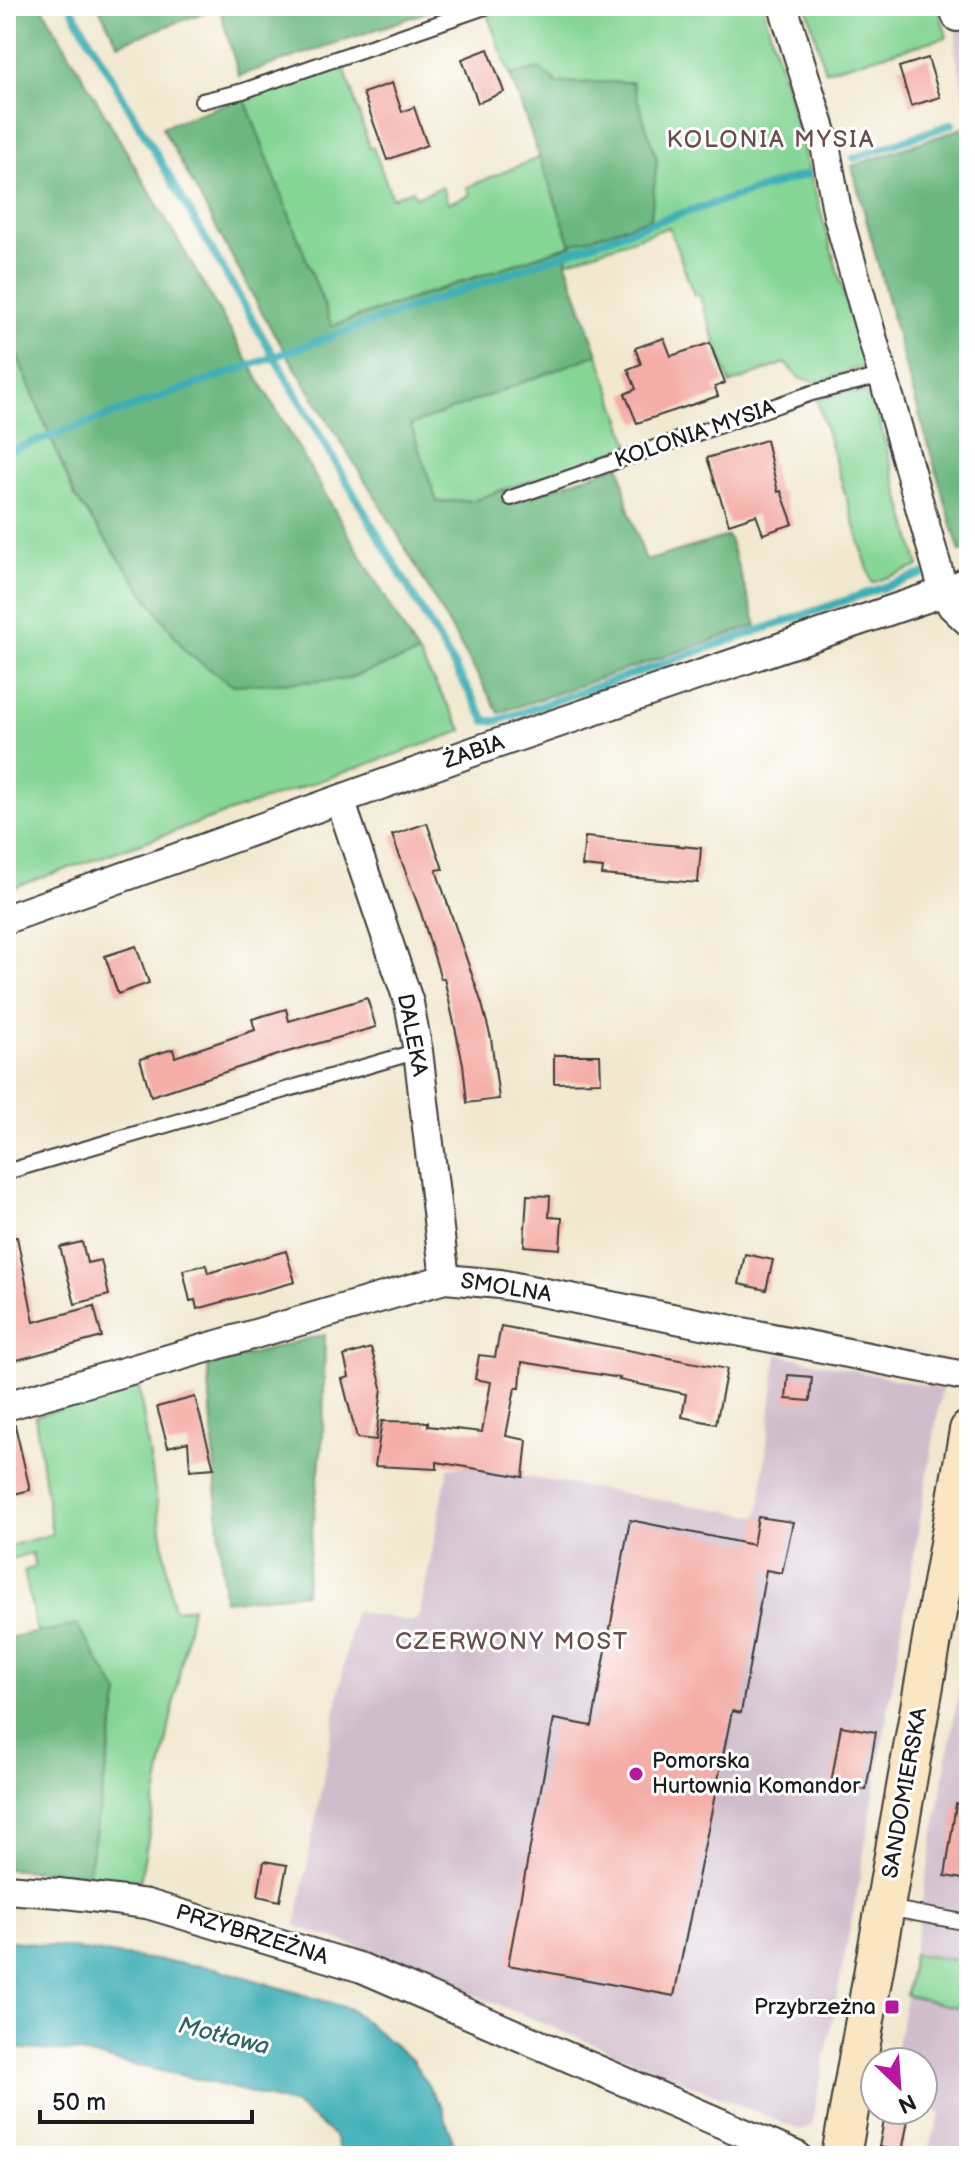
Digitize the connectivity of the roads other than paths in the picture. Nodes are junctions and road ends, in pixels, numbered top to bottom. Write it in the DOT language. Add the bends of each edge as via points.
graph roads {
  1 [pos="488,6"];
  2 [pos="783,6"];
  3 [pos="953,6"];
  4 [pos="969,13"];
  5 [pos="202,101"];
  6 [pos="881,376"];
  7 [pos="511,498"];
  8 [pos="957,586"];
  9 [pos="969,622"];
  10 [pos="340,800"];
  11 [pos="6,919"];
  12 [pos="418,1051"];
  13 [pos="6,1172"];
  14 [pos="445,1279"];
  15 [pos="969,1377"];
  16 [pos="6,1406"];
  17 [pos="969,1430"];
  18 [pos="6,1889"];
  19 [pos="885,1908"];
  20 [pos="969,1923"];
  21 [pos="797,2156"];
  22 [pos="841,2156"];
  1 -- 5 [label="lane"];
  2 -- 6 [label="street" via="824,139 838,216"];
  3 -- 4 [label="street" via="957,17"];
  6 -- 7 [label="lane, KOLONIA MYSIA" via="812,393"];
  6 -- 8 [label="street"];
  8 -- 9 [label="street" via="952,606"];
  8 -- 10 [label="street, ŻABIA"];
  10 -- 11 [label="street, ŻABIA"];
  10 -- 12 [label="street, DALEKA" via="409,1003"];
  12 -- 13 [label="lane"];
  12 -- 14 [label="street, DALEKA"];
  14 -- 15 [label="street, SMOLNA" via="500,1284"];
  14 -- 16 [label="street, SMOLNA"];
  17 -- 19 [label="street, SANDOMIERSKA"];
  18 -- 21 [label="street, PRZYBRZEŻNA" via="147,1904 362,1968"];
  19 -- 20 [label="lane"];
  19 -- 22 [label="street, SANDOMIERSKA"];
}
